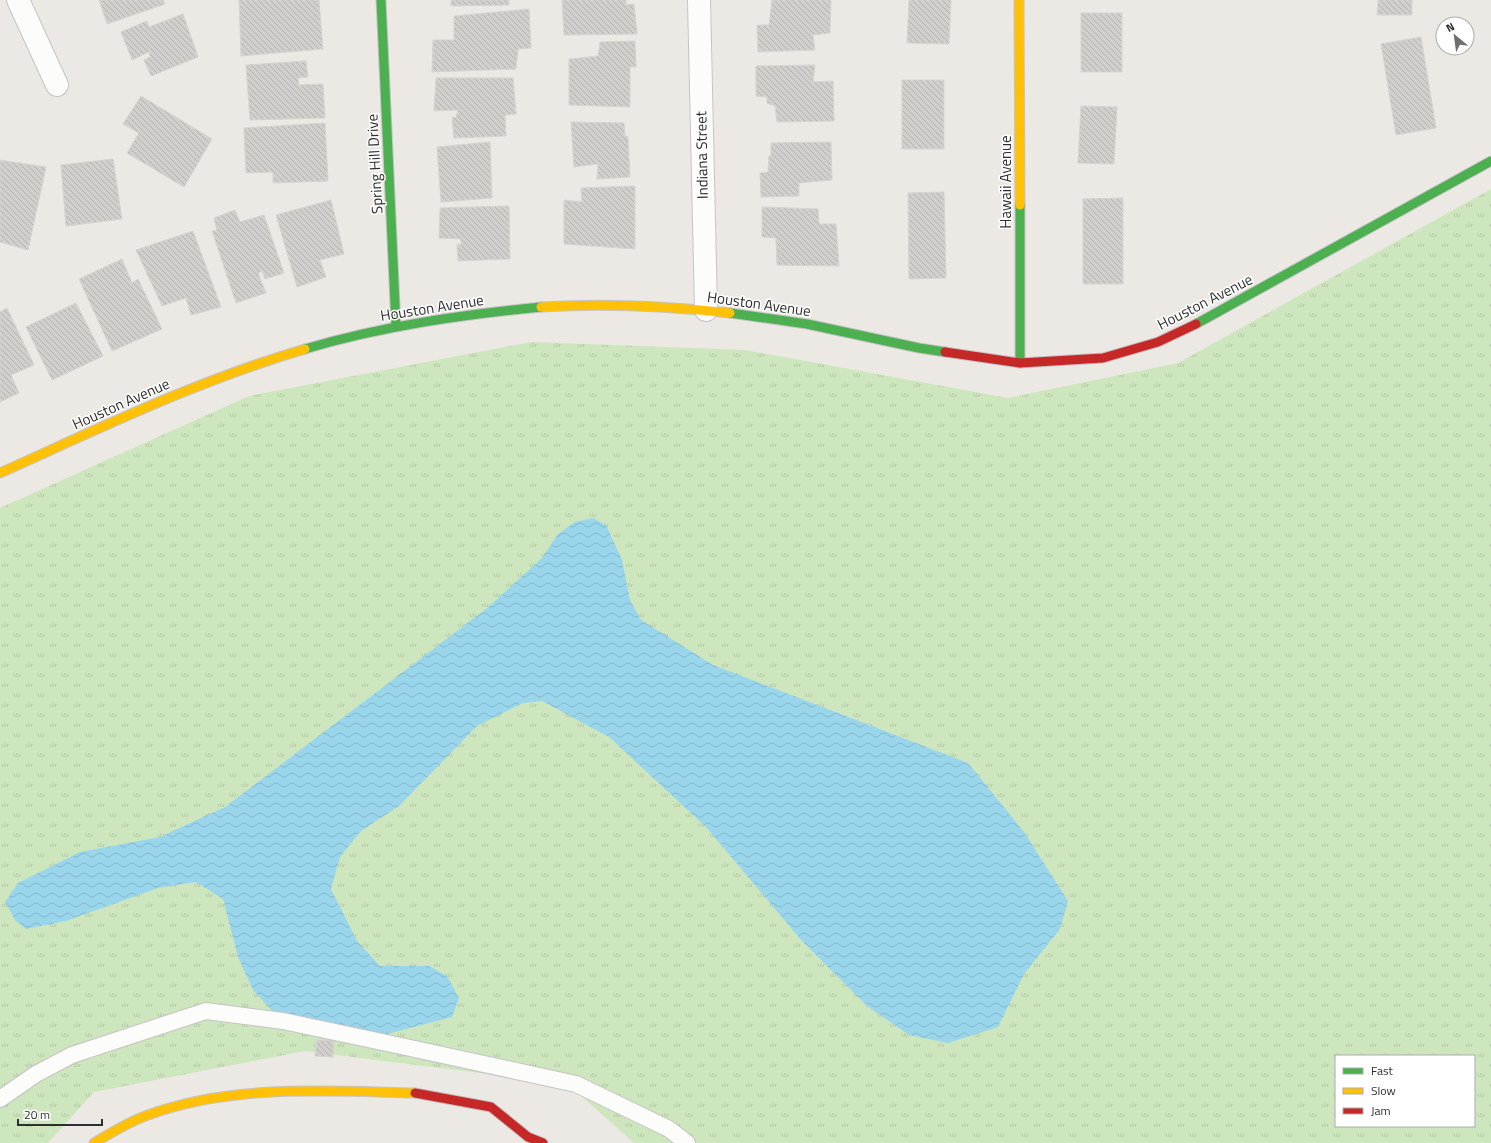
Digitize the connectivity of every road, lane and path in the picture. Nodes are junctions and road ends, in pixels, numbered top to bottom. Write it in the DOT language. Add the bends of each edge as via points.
graph roads {
  1 [pos="18,0"];
  2 [pos="381,0"];
  3 [pos="699,0"];
  4 [pos="1019,0"];
  5 [pos="57,84"];
  6 [pos="1491,161"];
  7 [pos="706,310"];
  8 [pos="396,326"];
  9 [pos="1020,363"];
  10 [pos="0,473"];
  11 [pos="0,1099"];
  12 [pos="94,1143"];
  13 [pos="543,1143"];
  14 [pos="687,1143"];
  1 -- 5 [label="street"];
  2 -- 8 [label="street, Spring Hill Drive"];
  3 -- 7 [label="street, Indiana Street"];
  4 -- 9 [label="street, Hawaii Avenue"];
  6 -- 9 [label="street, Houston Avenue" via="1190,328 1158,342 1103,358"];
  7 -- 8 [label="street, Houston Avenue" via="627,306 543,307 479,313"];
  7 -- 9 [label="street, Houston Avenue" via="800,323 919,348"];
  8 -- 10 [label="street, Houston Avenue" via="339,339 261,362 177,394"];
  11 -- 14 [label="lane" via="36,1074 72,1055 206,1011 283,1022 576,1084 668,1129"];
  12 -- 13 [label="street" via="124,1125 176,1106 270,1091 305,1090 418,1093 491,1107 528,1137"];
}
